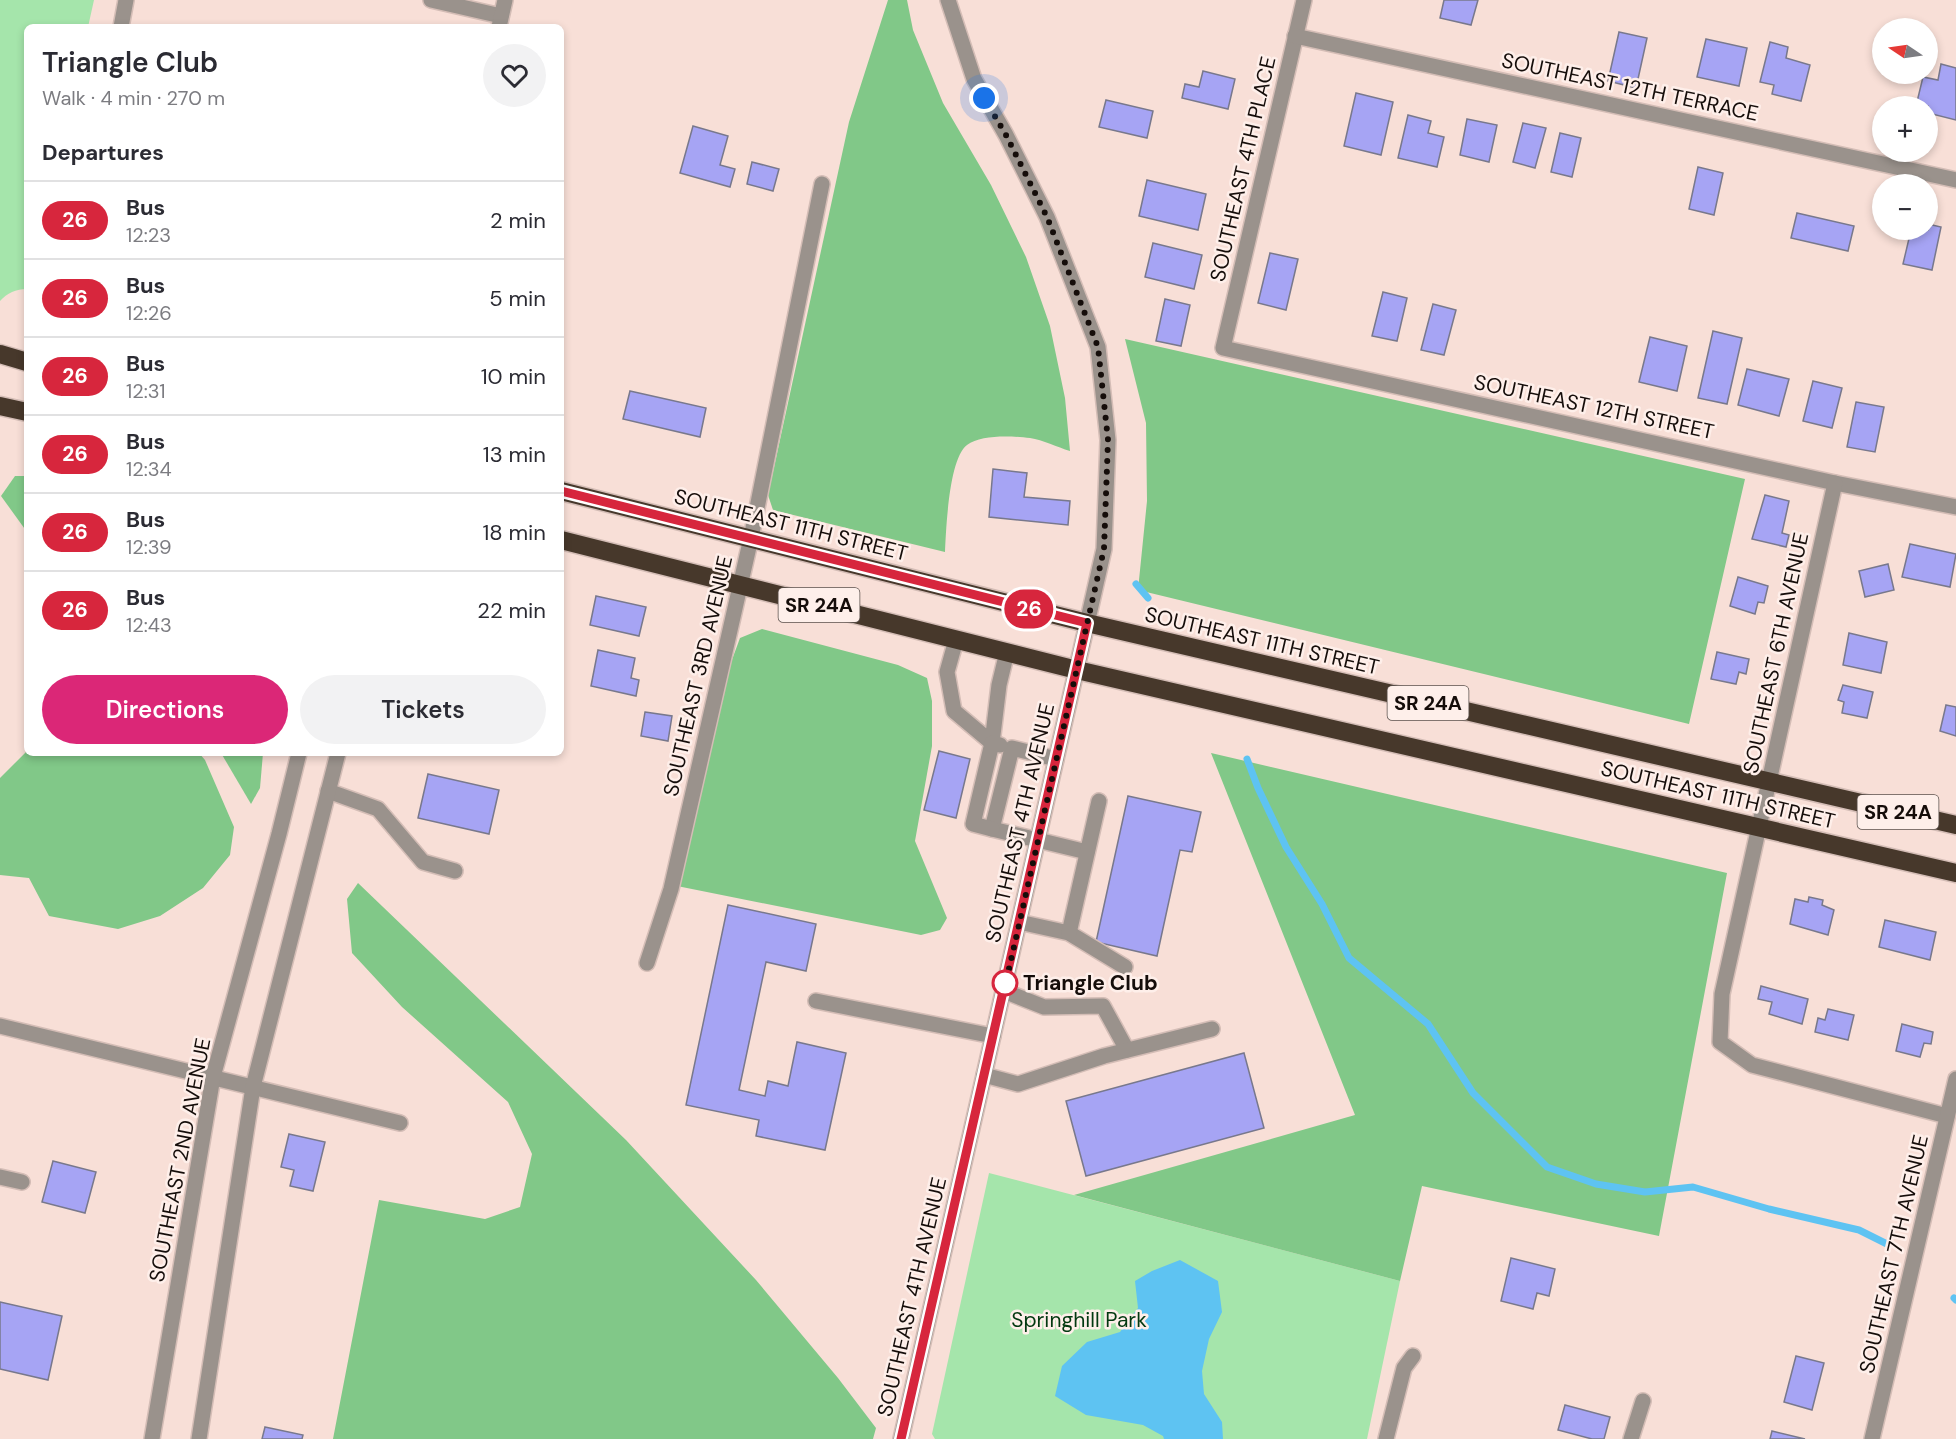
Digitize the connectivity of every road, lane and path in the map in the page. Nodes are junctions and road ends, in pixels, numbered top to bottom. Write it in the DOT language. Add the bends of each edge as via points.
graph roads {
  1 [pos="126,0"];
  2 [pos="431,0"];
  3 [pos="505,0"];
  4 [pos="948,0"];
  5 [pos="1304,0"];
  6 [pos="500,22"];
  7 [pos="122,24"];
  8 [pos="1295,36"];
  9 [pos="1956,180"];
  10 [pos="822,184"];
  11 [pos="1223,348"];
  12 [pos="0,354"];
  13 [pos="24,361"];
  14 [pos="0,406"];
  15 [pos="24,411"];
  16 [pos="1835,483"];
  17 [pos="564,492"];
  18 [pos="1956,507"];
  19 [pos="751,538"];
  20 [pos="564,541"];
  21 [pos="740,585"];
  22 [pos="1087,623"];
  23 [pos="956,639"];
  24 [pos="1007,652"];
  25 [pos="1077,670"];
  26 [pos="992,743"];
  27 [pos="1012,748"];
  28 [pos="298,756"];
  29 [pos="337,756"];
  30 [pos="1056,759"];
  31 [pos="1769,782"];
  32 [pos="328,791"];
  33 [pos="1099,801"];
  34 [pos="1956,825"];
  35 [pos="1759,828"];
  36 [pos="992,829"];
  37 [pos="1037,841"];
  38 [pos="1087,852"];
  39 [pos="455,871"];
  40 [pos="1956,873"];
  41 [pos="1019,922"];
  42 [pos="1069,933"];
  43 [pos="647,963"];
  44 [pos="1125,967"];
  45 [pos="1004,991"];
  46 [pos="816,1002"];
  47 [pos="0,1026"];
  48 [pos="1212,1029"];
  49 [pos="993,1036"];
  50 [pos="1127,1050"];
  51 [pos="984,1075"];
  52 [pos="213,1077"];
  53 [pos="1956,1080"];
  54 [pos="253,1087"];
  55 [pos="1947,1116"];
  56 [pos="400,1123"];
  57 [pos="0,1177"];
  58 [pos="22,1182"];
  59 [pos="1413,1356"];
  60 [pos="1643,1401"];
  61 [pos="152,1439"];
  62 [pos="199,1439"];
  63 [pos="901,1439"];
  64 [pos="1386,1439"];
  65 [pos="1631,1439"];
  66 [pos="1872,1439"];
  1 -- 7 [label="street"];
  2 -- 6 [label="street"];
  3 -- 6 [label="street"];
  4 -- 22 [label="street, SOUTHEAST 4TH AVENUE" via="974,79 1047,217 1098,347 1108,440 1104,549"];
  5 -- 8 [label="street, SOUTHEAST 4TH PLACE"];
  8 -- 9 [label="street, SOUTHEAST 12TH TERRACE"];
  8 -- 11 [label="street, SOUTHEAST 4TH PLACE"];
  10 -- 19 [label="street, SOUTHEAST 3RD AVENUE"];
  11 -- 16 [label="street, SOUTHEAST 12TH STREET"];
  12 -- 13 [label="highway"];
  14 -- 15 [label="highway"];
  16 -- 18 [label="street, SOUTHEAST 12TH STREET"];
  16 -- 31 [label="street, SOUTHEAST 6TH AVENUE"];
  17 -- 19 [label="highway, SOUTHEAST 11TH STREET / SR 24A"];
  19 -- 21 [label="street, SOUTHEAST 3RD AVENUE"];
  19 -- 22 [label="highway, SOUTHEAST 11TH STREET / SR 24A"];
  20 -- 21 [label="highway, SOUTHEAST 11TH STREET / SR 24A"];
  21 -- 23 [label="highway, SOUTHEAST 11TH STREET / SR 24A"];
  21 -- 43 [label="street, SOUTHEAST 3RD AVENUE" via="671,890"];
  22 -- 25 [label="street, SOUTHEAST 4TH AVENUE"];
  22 -- 31 [label="highway, SOUTHEAST 11TH STREET / SR 24A"];
  23 -- 24 [label="highway, SOUTHEAST 11TH STREET / SR 24A"];
  23 -- 26 [label="street" via="947,672 954,711"];
  24 -- 25 [label="highway, SOUTHEAST 11TH STREET / SR 24A"];
  24 -- 26 [label="street"];
  25 -- 30 [label="street, SOUTHEAST 4TH AVENUE"];
  25 -- 35 [label="highway, SOUTHEAST 11TH STREET / SR 24A"];
  26 -- 27 [label="street"];
  26 -- 36 [label="street" via="973,824"];
  27 -- 30 [label="street"];
  27 -- 36 [label="street"];
  28 -- 52 [label="street, SOUTHEAST 2ND AVENUE"];
  29 -- 32 [label="street"];
  30 -- 37 [label="street, SOUTHEAST 4TH AVENUE"];
  31 -- 34 [label="highway, SOUTHEAST 11TH STREET / SR 24A"];
  31 -- 35 [label="street, SOUTHEAST 6TH AVENUE"];
  32 -- 39 [label="street" via="378,809 423,862"];
  32 -- 54 [label="street"];
  33 -- 38 [label="street"];
  35 -- 40 [label="highway, SOUTHEAST 11TH STREET / SR 24A"];
  35 -- 55 [label="street, SOUTHEAST 6TH AVENUE" via="1722,994 1720,1042 1752,1065"];
  36 -- 37 [label="street"];
  37 -- 38 [label="street"];
  37 -- 41 [label="street, SOUTHEAST 4TH AVENUE"];
  38 -- 42 [label="street"];
  41 -- 42 [label="street"];
  41 -- 45 [label="street, SOUTHEAST 4TH AVENUE"];
  42 -- 44 [label="street"];
  45 -- 49 [label="street, SOUTHEAST 4TH AVENUE"];
  45 -- 50 [label="street" via="1044,1007 1103,1006"];
  46 -- 49 [label="street"];
  47 -- 52 [label="street"];
  48 -- 50 [label="street"];
  49 -- 51 [label="street, SOUTHEAST 4TH AVENUE"];
  50 -- 51 [label="street" via="1018,1084"];
  51 -- 63 [label="street, SOUTHEAST 4TH AVENUE"];
  52 -- 54 [label="street"];
  52 -- 61 [label="street, SOUTHEAST 2ND AVENUE"];
  53 -- 55 [label="street, SOUTHEAST 7TH AVENUE"];
  54 -- 56 [label="street"];
  54 -- 62 [label="street"];
  55 -- 66 [label="street, SOUTHEAST 7TH AVENUE"];
  57 -- 58 [label="street"];
  59 -- 64 [label="street" via="1404,1368"];
  60 -- 65 [label="street"];
}
